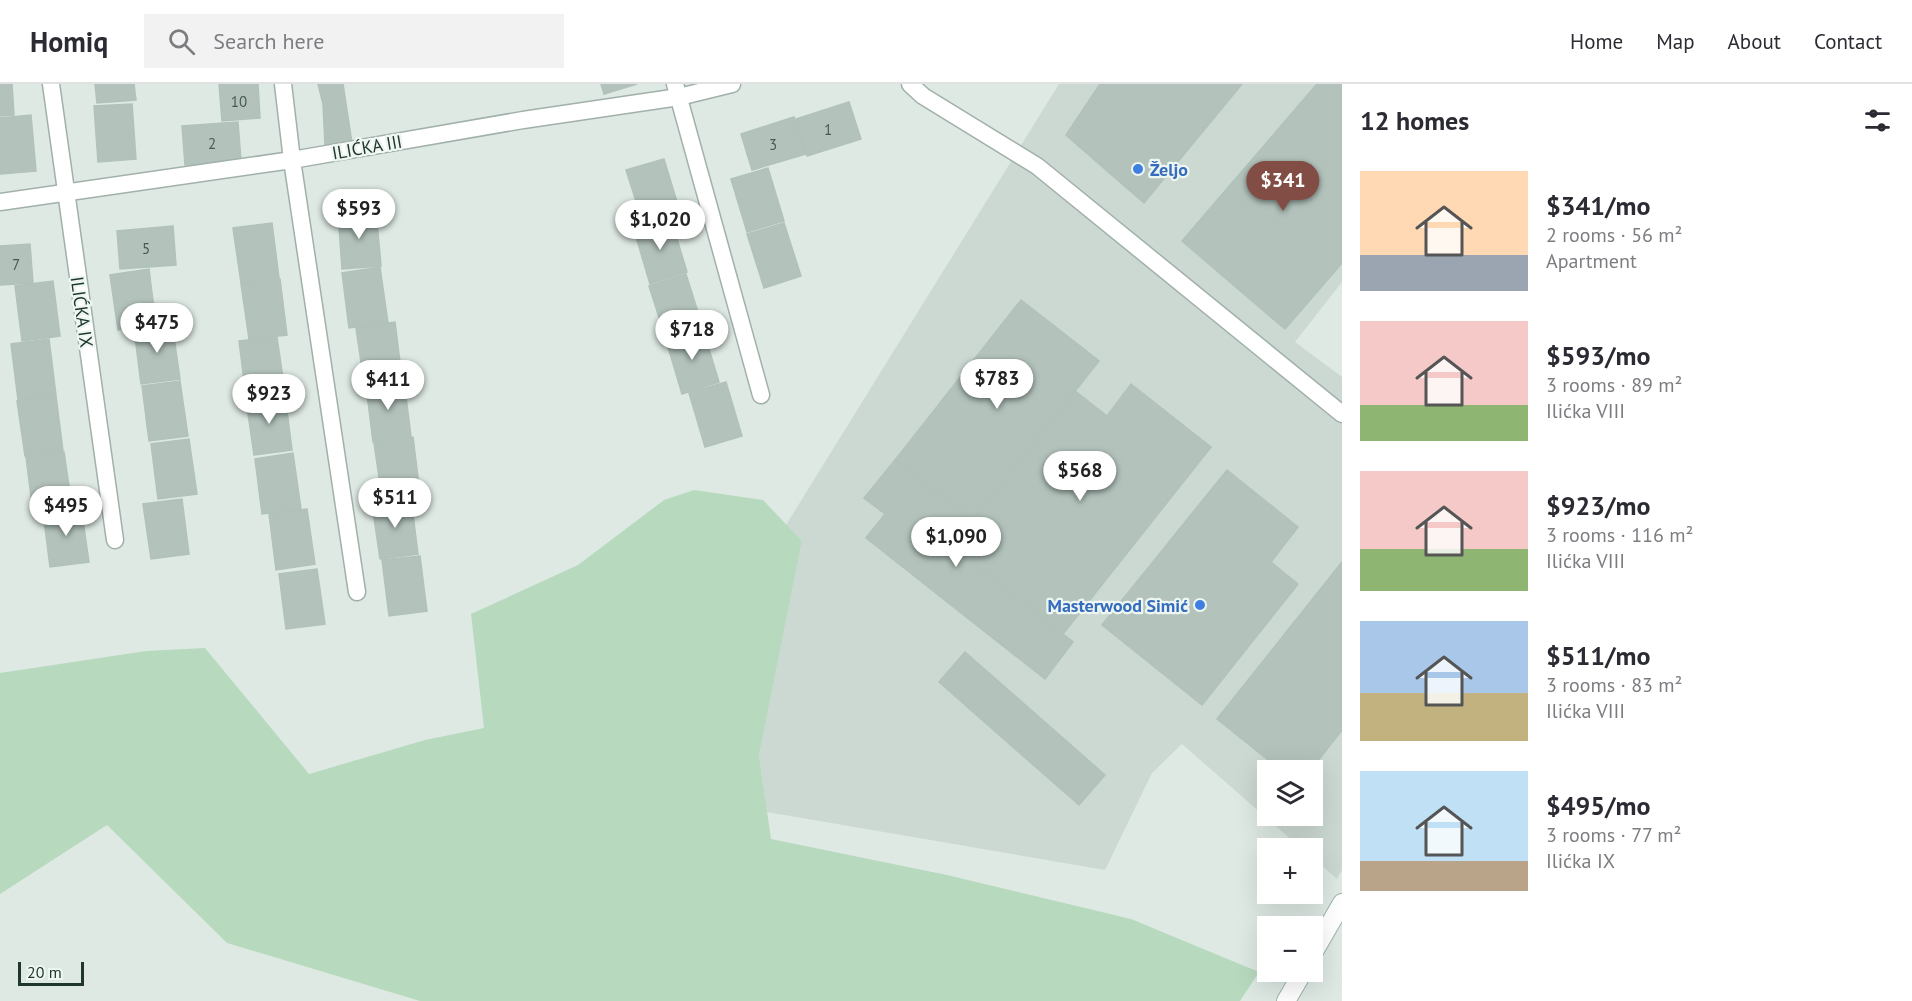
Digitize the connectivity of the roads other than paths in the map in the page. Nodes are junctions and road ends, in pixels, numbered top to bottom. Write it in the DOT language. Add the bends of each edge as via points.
graph roads {
  1 [pos="51,84"];
  2 [pos="283,84"];
  3 [pos="732,84"];
  4 [pos="910,84"];
  5 [pos="677,91"];
  6 [pos="292,160"];
  7 [pos="65,193"];
  8 [pos="0,202"];
  9 [pos="761,395"];
  10 [pos="1342,414"];
  11 [pos="115,540"];
  12 [pos="357,592"];
  13 [pos="1342,903"];
  14 [pos="1323,936"];
  15 [pos="1297,982"];
  16 [pos="1286,1001"];
  1 -- 7 [label="street, ILIĆKA IX"];
  2 -- 6 [label="street"];
  3 -- 5 [label="street, ILIĆKA III"];
  4 -- 10 [label="street" via="923,96 1037,166"];
  5 -- 6 [label="street, ILIĆKA III"];
  5 -- 9 [label="street"];
  6 -- 7 [label="street, ILIĆKA III"];
  6 -- 12 [label="street"];
  7 -- 8 [label="street, ILIĆKA III"];
  7 -- 11 [label="street, ILIĆKA IX"];
  13 -- 14 [label="street"];
  15 -- 16 [label="street"];
}
